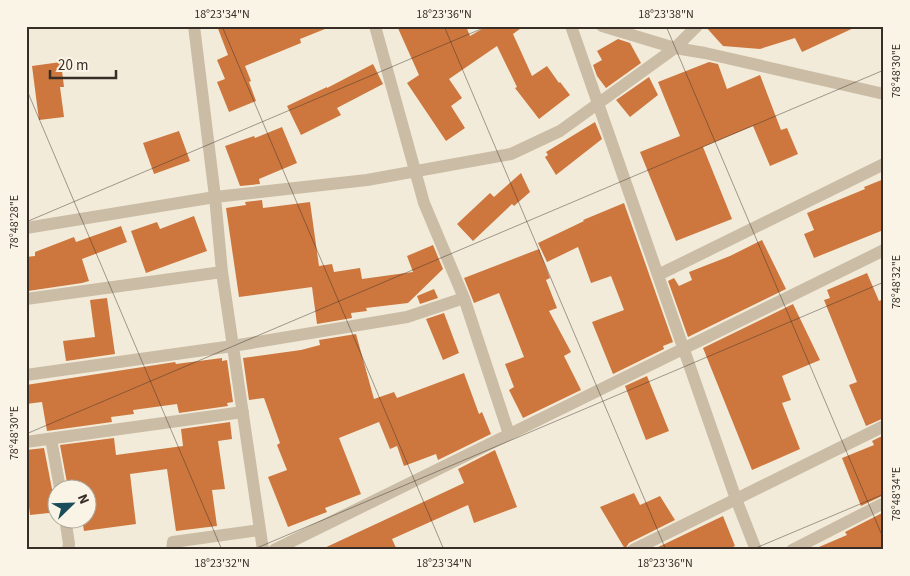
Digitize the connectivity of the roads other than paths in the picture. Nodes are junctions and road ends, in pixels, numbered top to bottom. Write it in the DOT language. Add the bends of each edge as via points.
graph roads {
  1 [pos="194,26"];
  2 [pos="375,26"];
  3 [pos="571,26"];
  4 [pos="602,26"];
  5 [pos="697,26"];
  6 [pos="675,48"];
  7 [pos="884,94"];
  8 [pos="598,104"];
  9 [pos="884,164"];
  10 [pos="414,172"];
  11 [pos="215,197"];
  12 [pos="26,228"];
  13 [pos="884,250"];
  14 [pos="222,272"];
  15 [pos="658,274"];
  16 [pos="464,298"];
  17 [pos="26,299"];
  18 [pos="233,346"];
  19 [pos="683,348"];
  20 [pos="26,375"];
  21 [pos="243,412"];
  22 [pos="884,426"];
  23 [pos="509,434"];
  24 [pos="51,438"];
  25 [pos="26,442"];
  26 [pos="58,478"];
  27 [pos="736,499"];
  28 [pos="884,503"];
  29 [pos="67,528"];
  30 [pos="260,530"];
  31 [pos="68,550"];
  32 [pos="172,550"];
  33 [pos="263,550"];
  34 [pos="274,550"];
  35 [pos="633,550"];
  36 [pos="756,550"];
  37 [pos="792,550"];
  1 -- 11 [label="street"];
  2 -- 10 [label="street"];
  3 -- 8 [label="street"];
  4 -- 6 [label="street"];
  5 -- 6 [label="street"];
  6 -- 7 [label="street"];
  6 -- 8 [label="street"];
  8 -- 10 [label="street" via="560,131 511,154"];
  8 -- 15 [label="street"];
  9 -- 15 [label="street"];
  10 -- 11 [label="street"];
  10 -- 16 [label="street"];
  11 -- 12 [label="street"];
  11 -- 14 [label="street"];
  13 -- 19 [label="street"];
  14 -- 17 [label="street"];
  14 -- 18 [label="street"];
  15 -- 19 [label="street"];
  16 -- 18 [label="street" via="407,317"];
  16 -- 23 [label="street"];
  18 -- 20 [label="street"];
  18 -- 21 [label="street"];
  19 -- 23 [label="street"];
  19 -- 27 [label="street"];
  21 -- 24 [label="street"];
  21 -- 30 [label="street"];
  22 -- 27 [label="street"];
  23 -- 34 [label="street"];
  24 -- 25 [label="street"];
  24 -- 26 [label="street"];
  27 -- 35 [label="street"];
  27 -- 36 [label="street"];
  28 -- 37 [label="street"];
  29 -- 31 [label="street"];
  30 -- 32 [label="street" via="173,542"];
  30 -- 33 [label="street"];
}
